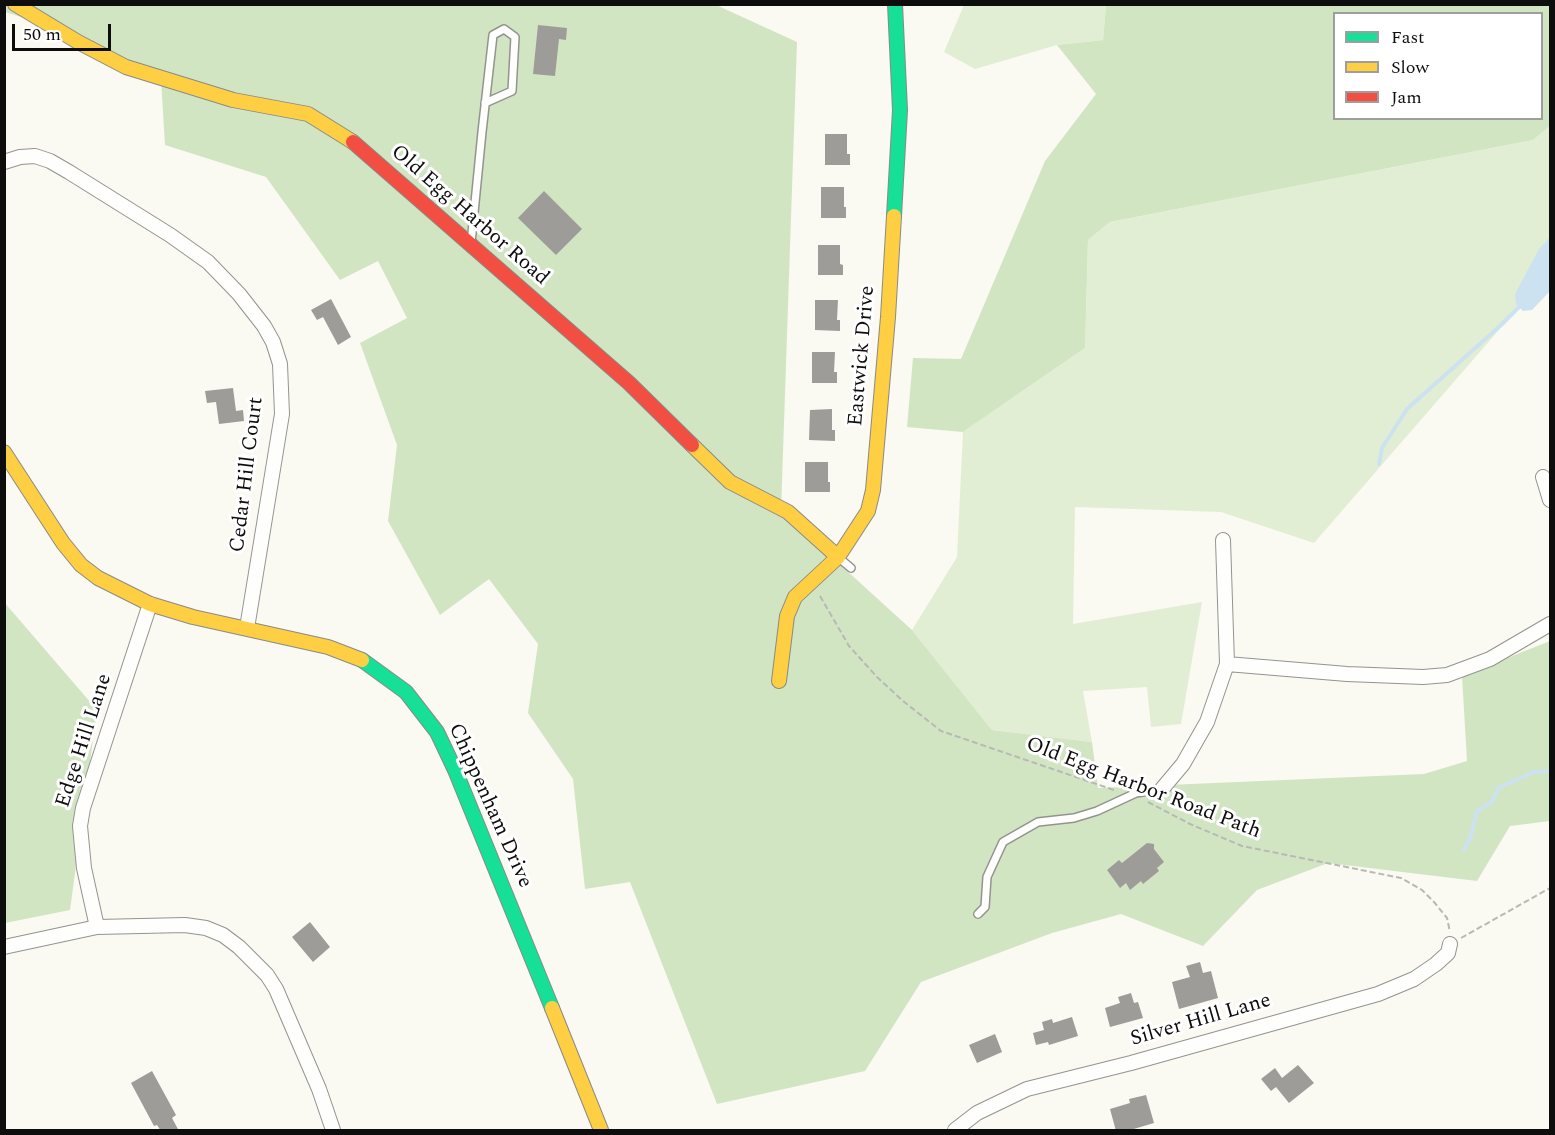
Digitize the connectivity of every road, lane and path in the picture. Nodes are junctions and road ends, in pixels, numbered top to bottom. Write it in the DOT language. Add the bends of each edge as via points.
graph roads {
  1 [pos="15,4"];
  2 [pos="895,4"];
  3 [pos="485,103"];
  4 [pos="4,162"];
  5 [pos="471,246"];
  6 [pos="4,452"];
  7 [pos="1543,477"];
  8 [pos="1551,500"];
  9 [pos="1223,540"];
  10 [pos="838,557"];
  11 [pos="851,568"];
  12 [pos="820,596"];
  13 [pos="150,604"];
  14 [pos="1551,624"];
  15 [pos="247,628"];
  16 [pos="1227,664"];
  17 [pos="779,681"];
  18 [pos="1162,789"];
  19 [pos="1130,796"];
  20 [pos="1551,888"];
  21 [pos="978,914"];
  22 [pos="97,927"];
  23 [pos="1450,944"];
  24 [pos="4,947"];
  25 [pos="333,1131"];
  26 [pos="601,1131"];
  27 [pos="955,1131"];
  1 -- 5 [label="street, Old Egg Harbor Road" via="126,67 233,100 308,114 349,139"];
  2 -- 10 [label="street, Eastwick Drive" via="900,110 873,490 859,527"];
  3 -- 3 [label="lane" via="512,92 515,37 504,29 493,35"];
  3 -- 5 [label="lane"];
  4 -- 15 [label="street, Cedar Hill Court" via="35,156 50,161 170,235 208,262 240,294 273,342 280,364 282,414"];
  5 -- 10 [label="street, Old Egg Harbor Road" via="629,383 730,482 788,512"];
  6 -- 13 [label="street, Chippenham Drive" via="81,565 98,579"];
  7 -- 8 [label="street"];
  9 -- 16 [label="street"];
  10 -- 11 [label="lane"];
  10 -- 17 [label="street, Eastwick Drive" via="795,597 787,616"];
  12 -- 19 [label="path, Old Egg Harbor Road Path" via="849,646 877,677 942,731"];
  13 -- 15 [label="street, Chippenham Drive"];
  13 -- 22 [label="street, Edge Hill Lane" via="80,826 84,868"];
  14 -- 16 [label="street" via="1490,660 1447,675 1347,674"];
  15 -- 26 [label="street, Chippenham Drive" via="328,647 367,662 406,692 437,732"];
  16 -- 18 [label="street" via="1207,722 1183,764"];
  18 -- 19 [label="lane"];
  19 -- 21 [label="lane" via="1074,818 1038,822 1003,842 987,877 985,907"];
  19 -- 23 [label="path, Old Egg Harbor Road Path" via="1242,846 1401,878 1422,890 1447,918"];
  20 -- 23 [label="path"];
  22 -- 24 [label="street"];
  22 -- 25 [label="street" via="185,925 206,928 239,947 276,989 320,1089"];
  23 -- 27 [label="street, Silver Hill Lane" via="1448,953 1414,979 1378,993 1027,1089 977,1113"];
}
